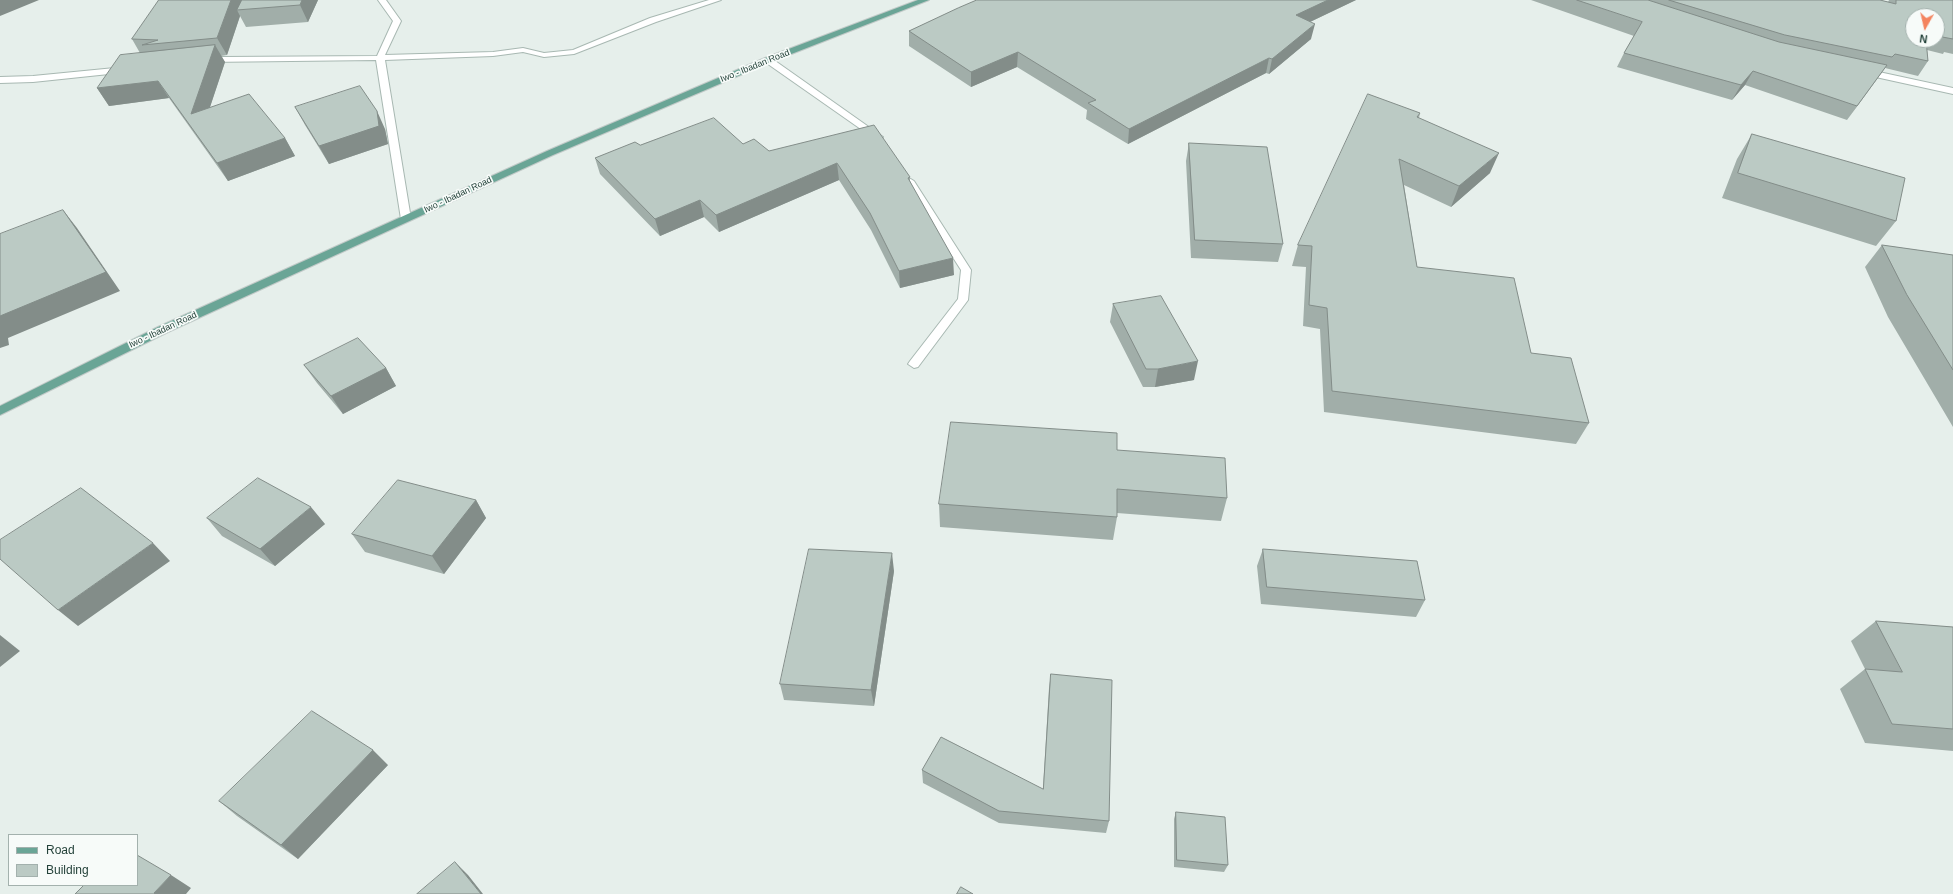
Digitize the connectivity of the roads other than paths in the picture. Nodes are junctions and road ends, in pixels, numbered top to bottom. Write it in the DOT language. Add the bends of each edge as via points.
graph roads {
  1 [pos="382,0"];
  2 [pos="717,0"];
  3 [pos="925,0"];
  4 [pos="380,58"];
  5 [pos="768,60"];
  6 [pos="199,61"];
  7 [pos="136,68"];
  8 [pos="1860,71"];
  9 [pos="0,80"];
  10 [pos="1953,91"];
  11 [pos="887,147"];
  12 [pos="904,173"];
  13 [pos="406,219"];
  14 [pos="914,364"];
  15 [pos="0,411"];
  1 -- 4 [label="street" via="397,22"];
  2 -- 4 [label="street" via="653,20 574,52 544,55 523,50 493,54"];
  3 -- 5 [label="main road, Iwo - Ibadan Road"];
  4 -- 6 [label="street"];
  4 -- 13 [label="street"];
  5 -- 11 [label="street" via="883,141"];
  5 -- 13 [label="main road, Iwo - Ibadan Road" via="550,153"];
  7 -- 9 [label="street"];
  8 -- 10 [label="street"];
  12 -- 14 [label="street" via="966,270 963,300"];
  13 -- 15 [label="main road, Iwo - Ibadan Road" via="162,330"];
}
